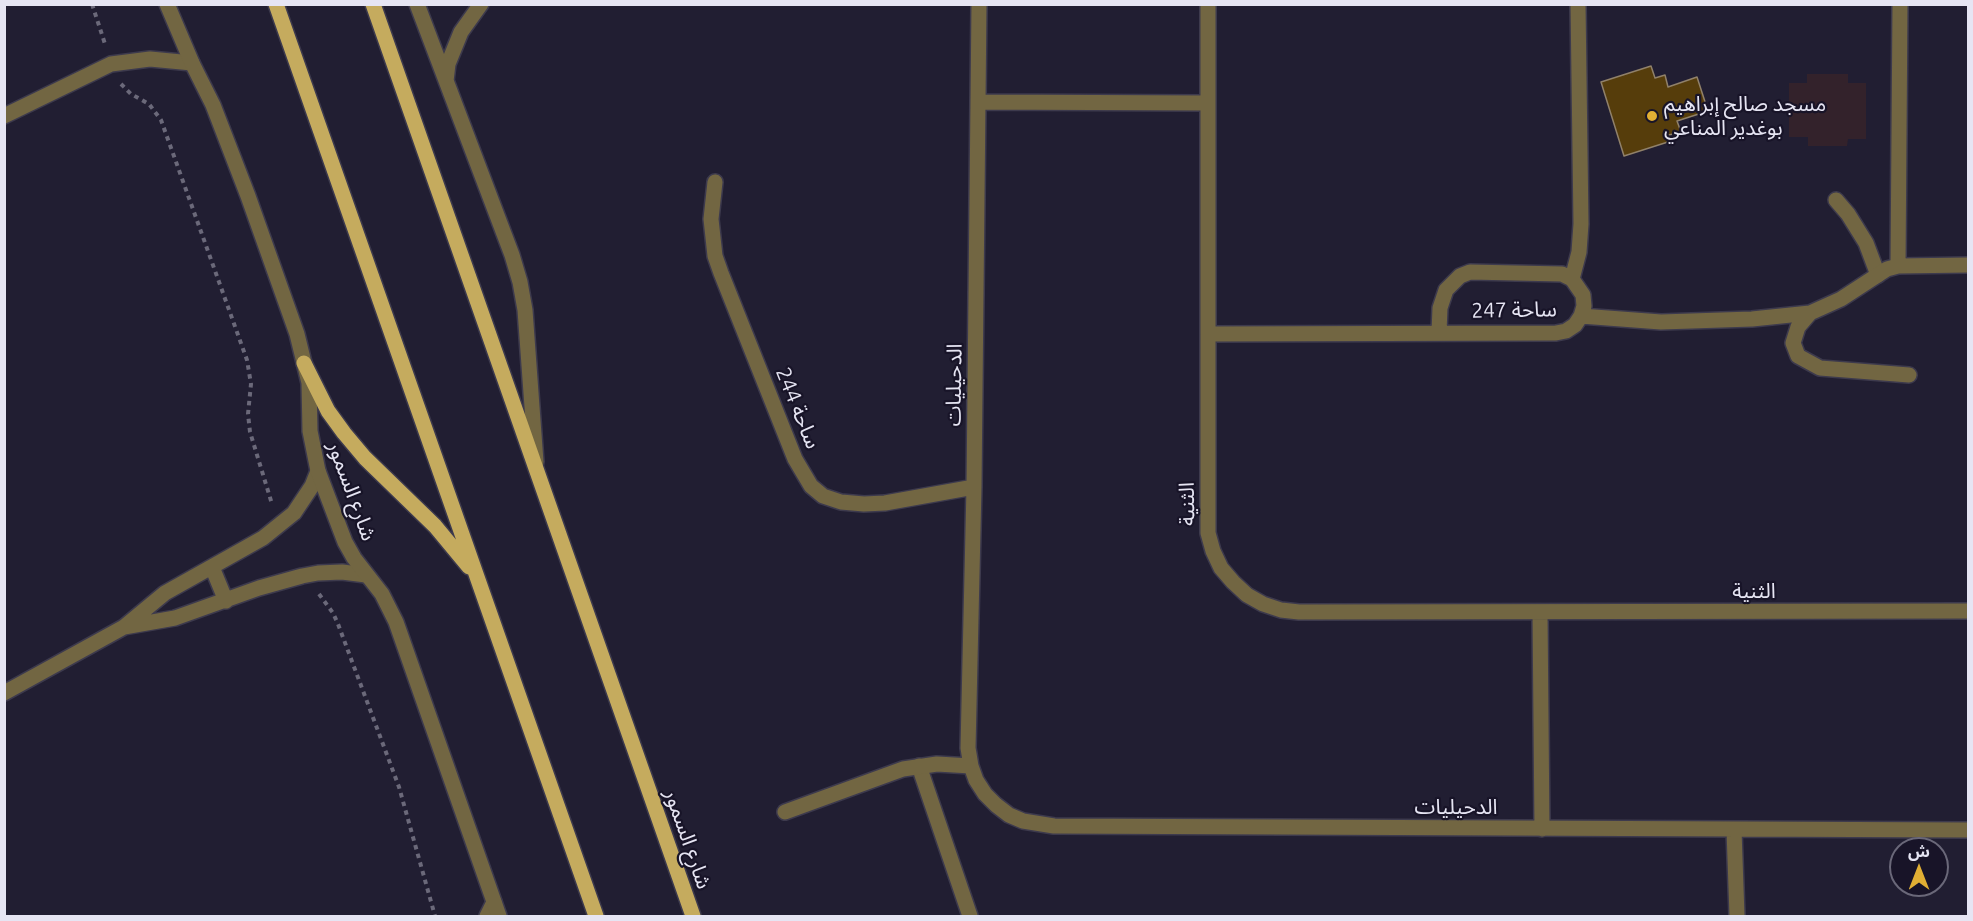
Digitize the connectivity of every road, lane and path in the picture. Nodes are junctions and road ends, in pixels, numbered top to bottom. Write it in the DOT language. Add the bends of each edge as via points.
graph roads {
  1 [pos="92,4"];
  2 [pos="167,4"];
  3 [pos="276,4"];
  4 [pos="373,4"];
  5 [pos="417,4"];
  6 [pos="481,4"];
  7 [pos="979,4"];
  8 [pos="1208,4"];
  9 [pos="1578,4"];
  10 [pos="1900,4"];
  11 [pos="192,63"];
  12 [pos="111,64"];
  13 [pos="446,81"];
  14 [pos="978,102"];
  15 [pos="1208,103"];
  16 [pos="4,116"];
  17 [pos="715,182"];
  18 [pos="1836,201"];
  19 [pos="1968,265"];
  20 [pos="1898,266"];
  21 [pos="1878,275"];
  22 [pos="1572,279"];
  23 [pos="1810,313"];
  24 [pos="1581,316"];
  25 [pos="1439,332"];
  26 [pos="1208,334"];
  27 [pos="304,363"];
  28 [pos="1909,375"];
  29 [pos="537,469"];
  30 [pos="318,471"];
  31 [pos="974,488"];
  32 [pos="280,526"];
  33 [pos="212,567"];
  34 [pos="366,575"];
  35 [pos="302,576"];
  36 [pos="477,578"];
  37 [pos="226,601"];
  38 [pos="1968,611"];
  39 [pos="1539,612"];
  40 [pos="124,627"];
  41 [pos="4,693"];
  42 [pos="919,766"];
  43 [pos="971,766"];
  44 [pos="785,812"];
  45 [pos="1542,829"];
  46 [pos="1734,830"];
  47 [pos="1968,830"];
  48 [pos="497,909"];
  49 [pos="435,916"];
  50 [pos="487,916"];
  51 [pos="596,916"];
  52 [pos="693,916"];
  53 [pos="970,916"];
  54 [pos="1737,916"];
  1 -- 12 [label="path"];
  2 -- 11 [label="street, شارع السمور"];
  3 -- 36 [label="main road"];
  4 -- 29 [label="main road, شارع السمور"];
  5 -- 13 [label="street, شارع السمور"];
  6 -- 13 [label="street" via="461,32"];
  7 -- 14 [label="street, الدحيليات"];
  8 -- 15 [label="street, الثنية"];
  9 -- 22 [label="street" via="1581,224"];
  10 -- 20 [label="street"];
  11 -- 12 [label="street" via="150,59"];
  11 -- 27 [label="street, شارع السمور" via="244,186"];
  12 -- 16 [label="street"];
  12 -- 32 [label="path" via="124,87 149,104 161,120 247,360 250,432"];
  13 -- 29 [label="street, شارع السمور" via="520,282"];
  14 -- 15 [label="street"];
  14 -- 31 [label="street, الدحيليات"];
  15 -- 26 [label="street, الثنية"];
  17 -- 31 [label="street, ساحة 244" via="711,219 715,256 795,459 810,486 841,502 864,504"];
  18 -- 21 [label="street" via="1866,243"];
  19 -- 20 [label="street"];
  20 -- 21 [label="street"];
  21 -- 23 [label="street"];
  22 -- 24 [label="street, ساحة 247" via="1583,296"];
  22 -- 25 [label="street, ساحة 247" via="1552,273 1480,272 1460,276 1442,298"];
  23 -- 24 [label="street" via="1661,322"];
  23 -- 28 [label="street" via="1798,327 1793,343 1798,356 1820,368"];
  24 -- 25 [label="street, ساحة 247" via="1575,325 1556,333"];
  25 -- 26 [label="street, ساحة 247"];
  26 -- 39 [label="street, الثنية" via="1208,533 1221,568 1246,595 1281,610 1299,612"];
  27 -- 30 [label="street, شارع السمور"];
  27 -- 36 [label="main road" via="344,433 435,526"];
  29 -- 52 [label="main road, شارع السمور"];
  30 -- 32 [label="street" via="304,500"];
  30 -- 34 [label="street, شارع السمور" via="345,542"];
  31 -- 43 [label="street, الدحيليات" via="968,748"];
  32 -- 33 [label="street"];
  33 -- 37 [label="street"];
  33 -- 40 [label="street" via="165,593"];
  34 -- 35 [label="street" via="342,572"];
  34 -- 48 [label="street, شارع السمور" via="382,594 396,622"];
  35 -- 37 [label="street"];
  35 -- 49 [label="path" via="333,612 343,635 399,787"];
  36 -- 51 [label="main road"];
  37 -- 40 [label="street" via="175,618"];
  38 -- 39 [label="street, الثنية"];
  39 -- 45 [label="street"];
  40 -- 41 [label="street"];
  42 -- 43 [label="street"];
  42 -- 44 [label="street"];
  42 -- 53 [label="street"];
  43 -- 45 [label="street, الدحيليات" via="996,806 1038,825"];
  45 -- 46 [label="street, الدحيليات"];
  46 -- 47 [label="street, الدحيليات"];
  46 -- 54 [label="street"];
  48 -- 50 [label="street"];
}
